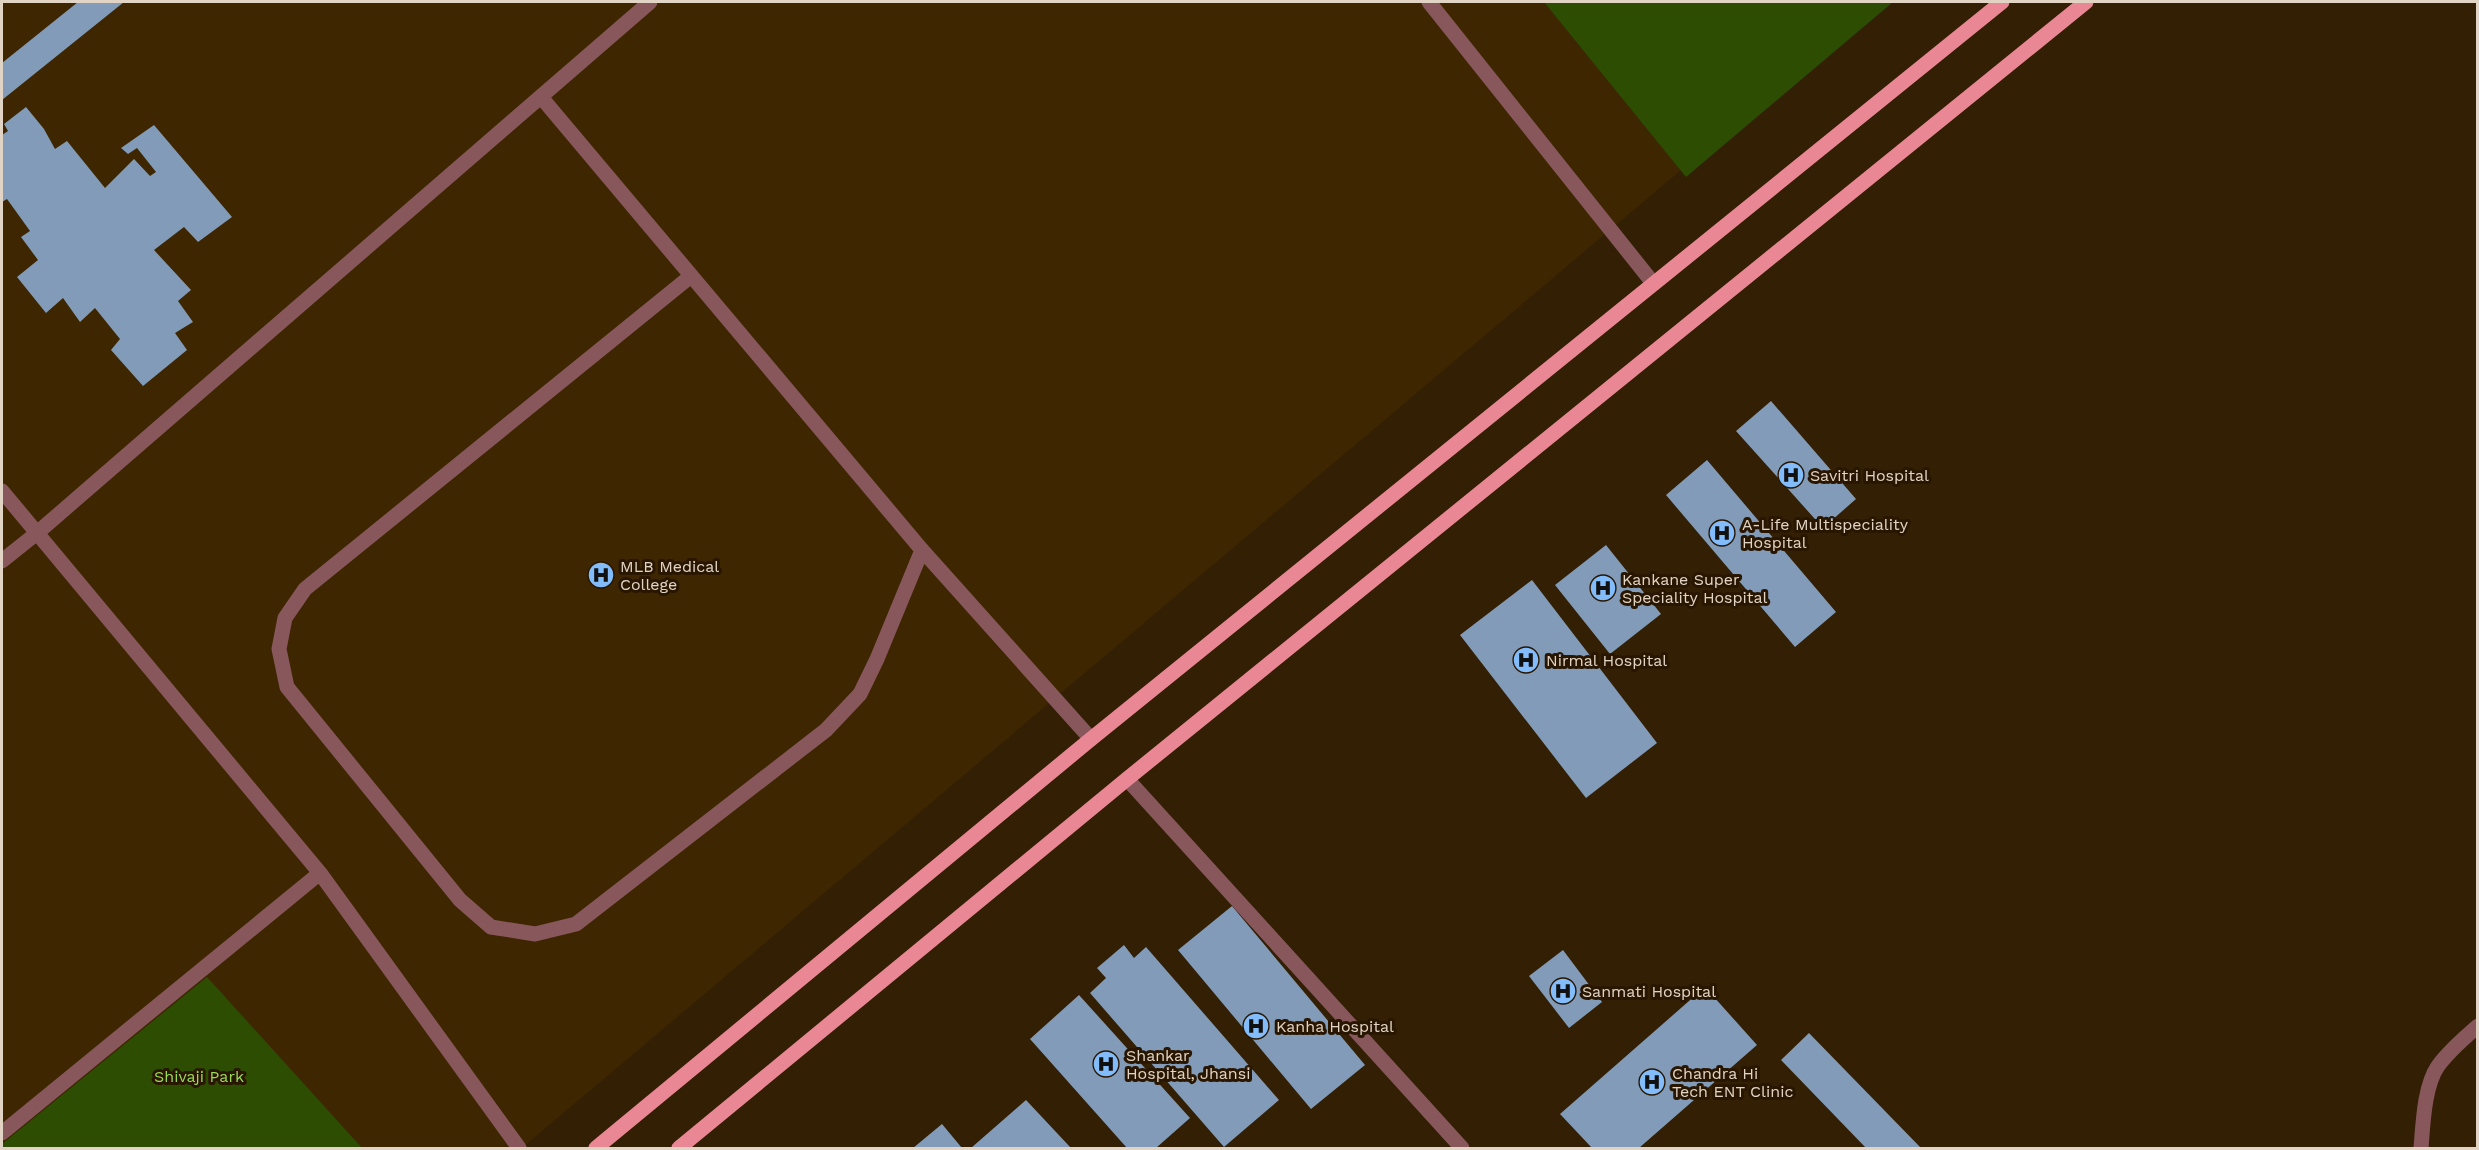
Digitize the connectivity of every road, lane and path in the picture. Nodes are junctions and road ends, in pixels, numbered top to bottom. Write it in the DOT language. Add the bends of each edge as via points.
graph roads {
  1 [pos="650,2"];
  2 [pos="1429,2"];
  3 [pos="2002,2"];
  4 [pos="2086,2"];
  5 [pos="541,97"];
  6 [pos="691,276"];
  7 [pos="1653,283"];
  8 [pos="2,491"];
  9 [pos="37,533"];
  10 [pos="922,550"];
  11 [pos="2,561"];
  12 [pos="1091,739"];
  13 [pos="1127,779"];
  14 [pos="320,873"];
  15 [pos="2478,1026"];
  16 [pos="2,1132"];
  17 [pos="519,1149"];
  18 [pos="596,1149"];
  19 [pos="678,1149"];
  20 [pos="1462,1149"];
  21 [pos="2421,1149"];
  1 -- 5 [label="street"];
  2 -- 7 [label="street"];
  3 -- 7 [label="main road"];
  4 -- 13 [label="main road"];
  5 -- 6 [label="street"];
  5 -- 9 [label="street"];
  6 -- 10 [label="street"];
  6 -- 10 [label="street" via="305,589 285,618 279,649 287,687 460,900 491,927 535,933 576,924 826,730 860,694"];
  7 -- 12 [label="main road"];
  8 -- 9 [label="street"];
  9 -- 11 [label="street"];
  9 -- 14 [label="street"];
  10 -- 12 [label="street"];
  12 -- 18 [label="main road"];
  13 -- 19 [label="main road"];
  13 -- 20 [label="street"];
  14 -- 16 [label="street"];
  14 -- 17 [label="street"];
  15 -- 21 [label="street" via="2436,1068 2426,1101"];
}
